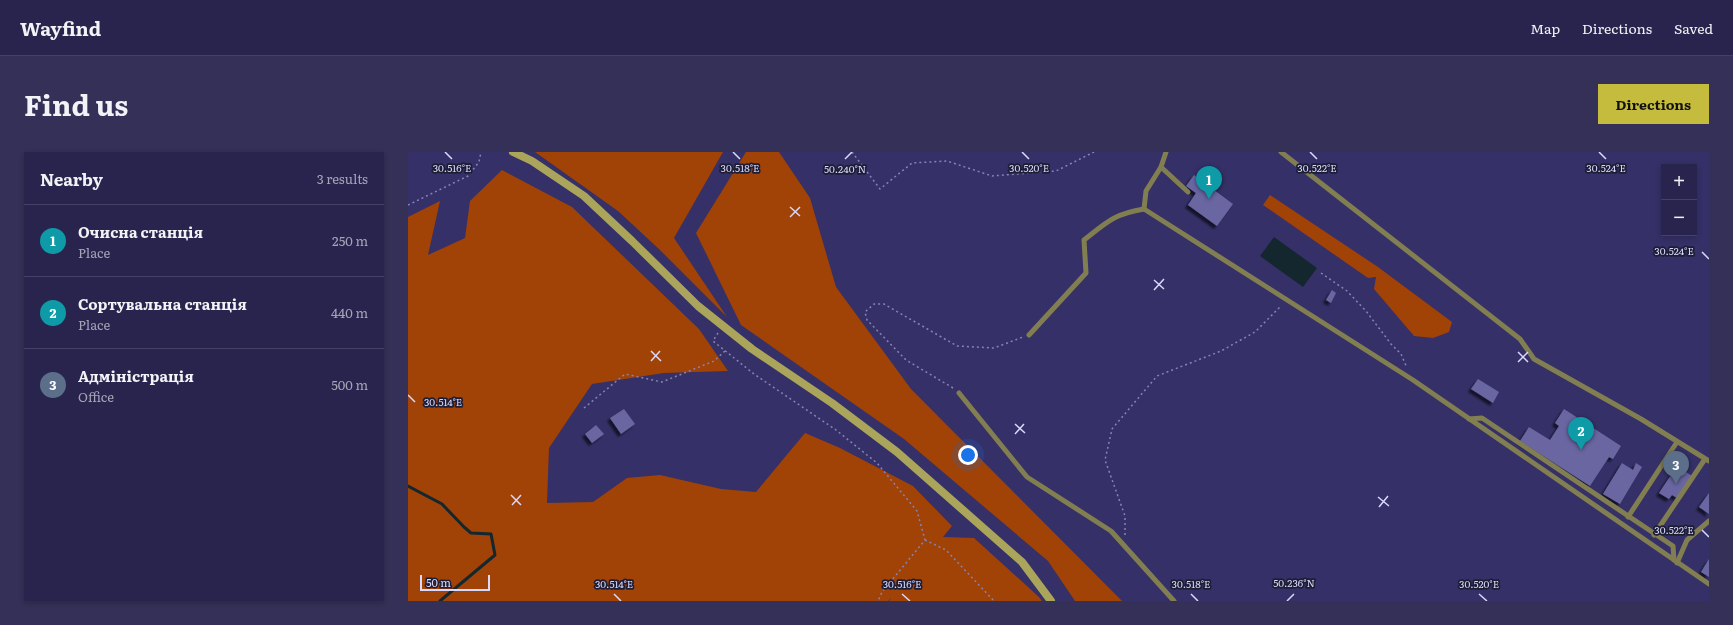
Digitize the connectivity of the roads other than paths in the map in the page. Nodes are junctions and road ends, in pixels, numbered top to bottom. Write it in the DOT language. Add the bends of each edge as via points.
graph roads {
  1 [pos="513,152"];
  2 [pos="1166,152"];
  3 [pos="1281,152"];
  4 [pos="1161,167"];
  5 [pos="1188,192"];
  6 [pos="1144,209"];
  7 [pos="1029,335"];
  8 [pos="959,392"];
  9 [pos="1469,419"];
  10 [pos="1677,442"];
  11 [pos="1707,460"];
  12 [pos="1628,517"];
  13 [pos="1709,521"];
  14 [pos="1654,534"];
  15 [pos="1675,561"];
  16 [pos="1709,584"];
  17 [pos="1051,601"];
  18 [pos="1174,601"];
  1 -- 17 [label="main road" via="532,161 584,196 698,306 897,452 1022,562"];
  2 -- 4 [label="lane"];
  3 -- 10 [label="lane" via="1520,339 1534,359"];
  4 -- 5 [label="lane"];
  4 -- 6 [label="lane" via="1146,191"];
  6 -- 7 [label="lane" via="1113,217 1084,240 1086,273"];
  6 -- 9 [label="lane" via="1413,380"];
  8 -- 18 [label="lane" via="1027,477 1111,531"];
  9 -- 12 [label="lane" via="1482,418"];
  9 -- 15 [label="lane"];
  10 -- 11 [label="lane"];
  10 -- 12 [label="lane"];
  11 -- 14 [label="lane"];
  12 -- 14 [label="lane"];
  13 -- 15 [label="lane" via="1687,540"];
  14 -- 15 [label="lane" via="1672,546"];
  15 -- 16 [label="lane"];
}
